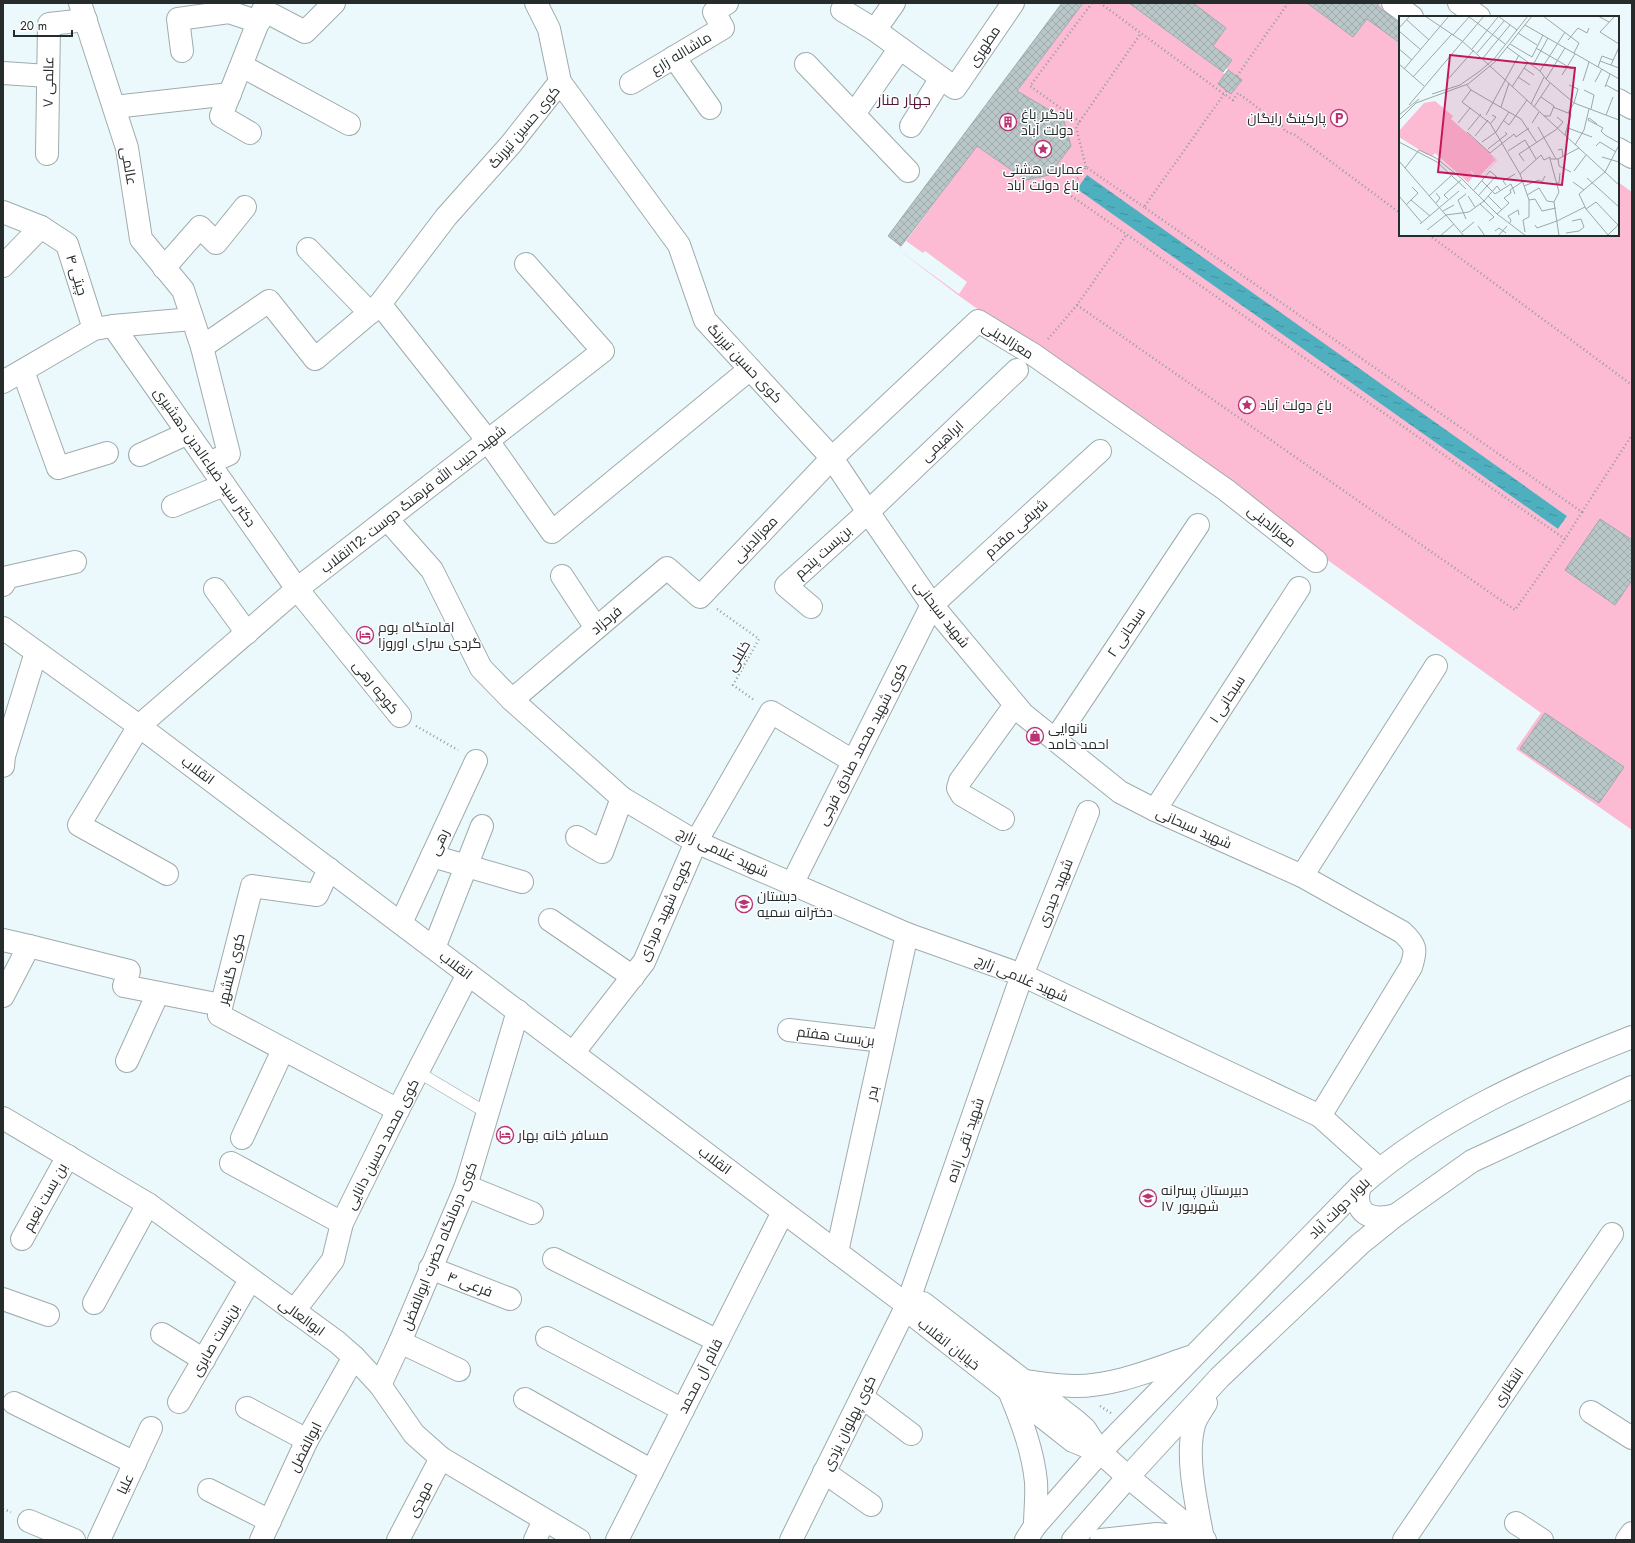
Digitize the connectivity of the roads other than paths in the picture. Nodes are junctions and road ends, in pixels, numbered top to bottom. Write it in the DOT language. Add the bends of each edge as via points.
graph roads {
  1 [pos="334,3"];
  2 [pos="536,3"];
  3 [pos="727,3"];
  4 [pos="894,3"];
  5 [pos="1012,3"];
  6 [pos="1393,3"];
  7 [pos="1459,3"];
  8 [pos="842,10"];
  9 [pos="83,12"];
  10 [pos="1411,16"];
  11 [pos="1478,16"];
  12 [pos="259,22"];
  13 [pos="875,30"];
  14 [pos="900,48"];
  15 [pos="182,51"];
  16 [pos="674,57"];
  17 [pos="806,64"];
  18 [pos="242,66"];
  19 [pos="3,73"];
  20 [pos="48,76"];
  21 [pos="560,82"];
  22 [pos="631,83"];
  23 [pos="948,83"];
  24 [pos="230,94"];
  25 [pos="1619,101"];
  26 [pos="114,107"];
  27 [pos="710,108"];
  28 [pos="1632,108"];
  29 [pos="854,114"];
  30 [pos="349,124"];
  31 [pos="911,126"];
  32 [pos="250,132"];
  33 [pos="1619,150"];
  34 [pos="47,154"];
  35 [pos="1632,157"];
  36 [pos="908,171"];
  37 [pos="245,207"];
  38 [pos="3,212"];
  39 [pos="41,227"];
  40 [pos="308,249"];
  41 [pos="526,264"];
  42 [pos="3,266"];
  43 [pos="164,268"];
  44 [pos="375,308"];
  45 [pos="192,319"];
  46 [pos="103,328"];
  47 [pos="202,347"];
  48 [pos="750,369"];
  49 [pos="1017,370"];
  50 [pos="23,371"];
  51 [pos="3,382"];
  52 [pos="188,433"];
  53 [pos="488,441"];
  54 [pos="1100,451"];
  55 [pos="107,453"];
  56 [pos="140,455"];
  57 [pos="832,458"];
  58 [pos="209,463"];
  59 [pos="224,484"];
  60 [pos="173,506"];
  61 [pos="868,512"];
  62 [pos="387,519"];
  63 [pos="1198,525"];
  64 [pos="1316,561"];
  65 [pos="75,562"];
  66 [pos="562,576"];
  67 [pos="3,585"];
  68 [pos="1299,588"];
  69 [pos="215,589"];
  70 [pos="297,589"];
  71 [pos="700,597"];
  72 [pos="932,604"];
  73 [pos="811,607"];
  74 [pos="3,628"];
  75 [pos="596,628"];
  76 [pos="247,633"];
  77 [pos="36,652"];
  78 [pos="1436,666"];
  79 [pos="512,700"];
  80 [pos="1015,705"];
  81 [pos="400,716"];
  82 [pos="139,726"];
  83 [pos="1055,740"];
  84 [pos="3,759"];
  85 [pos="476,761"];
  86 [pos="854,761"];
  87 [pos="622,798"];
  88 [pos="1155,810"];
  89 [pos="1088,812"];
  90 [pos="1003,819"];
  91 [pos="482,826"];
  92 [pos="577,837"];
  93 [pos="696,842"];
  94 [pos="432,856"];
  95 [pos="466,866"];
  96 [pos="329,869"];
  97 [pos="167,874"];
  98 [pos="1302,876"];
  99 [pos="522,882"];
  100 [pos="792,884"];
  101 [pos="550,920"];
  102 [pos="401,923"];
  103 [pos="907,934"];
  104 [pos="3,940"];
  105 [pos="29,946"];
  106 [pos="434,948"];
  107 [pos="468,974"];
  108 [pos="1022,975"];
  109 [pos="633,977"];
  110 [pos="158,993"];
  111 [pos="3,996"];
  112 [pos="221,1005"];
  113 [pos="518,1012"];
  114 [pos="789,1030"];
  115 [pos="1632,1038"];
  116 [pos="883,1041"];
  117 [pos="283,1050"];
  118 [pos="573,1053"];
  119 [pos="127,1061"];
  120 [pos="418,1072"];
  121 [pos="1632,1087"];
  122 [pos="398,1110"];
  123 [pos="487,1113"];
  124 [pos="1320,1116"];
  125 [pos="3,1118"];
  126 [pos="242,1138"];
  127 [pos="68,1156"];
  128 [pos="230,1163"];
  129 [pos="1378,1169"];
  130 [pos="466,1186"];
  131 [pos="1360,1186"];
  132 [pos="148,1204"];
  133 [pos="784,1212"];
  134 [pos="532,1213"];
  135 [pos="1396,1215"];
  136 [pos="342,1223"];
  137 [pos="1612,1234"];
  138 [pos="22,1239"];
  139 [pos="837,1252"];
  140 [pos="554,1259"];
  141 [pos="430,1268"];
  142 [pos="250,1280"];
  143 [pos="3,1298"];
  144 [pos="510,1299"];
  145 [pos="94,1303"];
  146 [pos="907,1305"];
  147 [pos="294,1311"];
  148 [pos="48,1315"];
  149 [pos="162,1334"];
  150 [pos="548,1338"];
  151 [pos="718,1341"];
  152 [pos="400,1342"];
  153 [pos="1194,1356"];
  154 [pos="354,1357"];
  155 [pos="204,1360"];
  156 [pos="459,1370"];
  157 [pos="1220,1377"];
  158 [pos="380,1385"];
  159 [pos="1017,1387"];
  160 [pos="862,1397"];
  161 [pos="524,1399"];
  162 [pos="179,1402"];
  163 [pos="14,1403"];
  164 [pos="247,1408"];
  165 [pos="683,1410"];
  166 [pos="1591,1412"];
  167 [pos="151,1428"];
  168 [pos="911,1434"];
  169 [pos="1632,1438"];
  170 [pos="307,1440"];
  171 [pos="1100,1452"];
  172 [pos="441,1458"];
  173 [pos="135,1463"];
  174 [pos="652,1471"];
  175 [pos="824,1472"];
  176 [pos="1128,1477"];
  177 [pos="209,1490"];
  178 [pos="871,1505"];
  179 [pos="30,1520"];
  180 [pos="544,1520"];
  181 [pos="270,1521"];
  182 [pos="1516,1523"];
  183 [pos="1030,1533"];
  184 [pos="1632,1533"];
  185 [pos="74,1540"];
  186 [pos="99,1540"];
  187 [pos="261,1540"];
  188 [pos="398,1540"];
  189 [pos="535,1540"];
  190 [pos="579,1540"];
  191 [pos="617,1540"];
  192 [pos="791,1540"];
  193 [pos="1073,1540"];
  194 [pos="1101,1540"];
  195 [pos="1203,1540"];
  196 [pos="1404,1540"];
  197 [pos="1542,1540"];
  198 [pos="1627,1540"];
  1 -- 12 [label="street" via="305,32 263,10"];
  2 -- 21 [label="street" via="549,29"];
  3 -- 16 [label="street, ماشااله زارع" via="714,12 722,28"];
  4 -- 13 [label="street"];
  5 -- 23 [label="street, مطهری"];
  6 -- 10 [label="street"];
  7 -- 11 [label="street"];
  8 -- 13 [label="street"];
  9 -- 20 [label="street, عالمی ۷" via="49,24"];
  9 -- 26 [label="street, عالمی"];
  12 -- 15 [label="street" via="229,12 178,19"];
  12 -- 18 [label="street"];
  13 -- 14 [label="street"];
  14 -- 23 [label="street"];
  14 -- 29 [label="street"];
  16 -- 22 [label="street, ماشااله زارع"];
  16 -- 27 [label="street"];
  17 -- 29 [label="street"];
  18 -- 24 [label="street"];
  18 -- 30 [label="street"];
  19 -- 20 [label="street"];
  20 -- 34 [label="street, عالمی ۷"];
  21 -- 44 [label="street, کوی حسین تیررنگ" via="511,144 446,218"];
  21 -- 48 [label="street, کوی حسین تیررنگ" via="679,245 705,320"];
  23 -- 31 [label="street, مطهری"];
  24 -- 26 [label="street"];
  24 -- 32 [label="street" via="221,116"];
  25 -- 28 [label="street"];
  26 -- 43 [label="street, عالمی" via="127,148 141,239"];
  29 -- 36 [label="street"];
  33 -- 35 [label="street"];
  37 -- 43 [label="street" via="216,243 200,227"];
  38 -- 39 [label="street, چیتی ۴"];
  39 -- 42 [label="street"];
  39 -- 46 [label="street, چیتی ۴" via="67,244"];
  40 -- 44 [label="street"];
  41 -- 53 [label="street, شهید حبیب الله فرهنگ دوست -12انقلاب" via="603,351"];
  43 -- 45 [label="street, عالمی" via="183,290"];
  44 -- 47 [label="street, کوی حسین تیررنگ" via="315,359 268,301"];
  44 -- 53 [label="street"];
  45 -- 46 [label="street"];
  45 -- 47 [label="street"];
  46 -- 50 [label="street"];
  46 -- 52 [label="street, دکتر سید ضیاءالدین دهشیری"];
  47 -- 58 [label="street" via="229,454"];
  48 -- 53 [label="street" via="552,532"];
  48 -- 57 [label="street, کوی حسین تیررنگ"];
  49 -- 61 [label="street, ابراهیمی"];
  50 -- 51 [label="street"];
  50 -- 55 [label="street" via="58,468"];
  52 -- 56 [label="street"];
  52 -- 58 [label="street, دکتر سید ضیاءالدین دهشیری"];
  53 -- 62 [label="street, شهید حبیب الله فرهنگ دوست -12انقلاب"];
  54 -- 72 [label="street, شریفی مقدم"];
  57 -- 61 [label="street, شهید سبحانی"];
  57 -- 64 [label="street, معزالدینی" via="978,321 1034,356 1226,490"];
  57 -- 71 [label="street, معزالدینی"];
  58 -- 59 [label="street, دکتر سید ضیاءالدین دهشیری"];
  59 -- 60 [label="street"];
  59 -- 70 [label="street, دکتر سید ضیاءالدین دهشیری"];
  61 -- 72 [label="street, شهید سبحانی"];
  61 -- 73 [label="street, بن‌بست پنجم" via="786,586"];
  62 -- 70 [label="street, شهید حبیب الله فرهنگ دوست -12انقلاب"];
  62 -- 79 [label="street, شهید غلامی زارچ" via="432,570 480,668"];
  63 -- 83 [label="street, سبحانی ۲"];
  65 -- 67 [label="street" via="8,577"];
  66 -- 75 [label="street"];
  68 -- 88 [label="street, سبحانی ۱"];
  69 -- 76 [label="street"];
  70 -- 76 [label="street, شهید حبیب الله فرهنگ دوست -12انقلاب"];
  70 -- 81 [label="street, کوچه رهی"];
  71 -- 75 [label="street, فرحزاد" via="667,568"];
  72 -- 80 [label="street, شهید سبحانی"];
  72 -- 86 [label="street, کوی شهید محمد صادق فرجی"];
  74 -- 77 [label="street, انقلاب"];
  75 -- 79 [label="street, فرحزاد"];
  76 -- 82 [label="street, شهید حبیب الله فرهنگ دوست -12انقلاب"];
  77 -- 82 [label="street, انقلاب"];
  77 -- 84 [label="street"];
  78 -- 98 [label="street"];
  79 -- 87 [label="street, شهید غلامی زارچ"];
  80 -- 83 [label="street, شهید سبحانی"];
  80 -- 90 [label="street" via="960,781 958,788 962,794"];
  82 -- 96 [label="street, انقلاب"];
  82 -- 97 [label="street, شهید حبیب الله فرهنگ دوست -12انقلاب" via="79,825"];
  83 -- 88 [label="street, شهید سبحانی" via="1120,792"];
  85 -- 94 [label="street, رهی"];
  86 -- 93 [label="street, کوچه شهید مردای" via="771,712"];
  86 -- 100 [label="street, کوی شهید محمد صادق فرجی"];
  87 -- 92 [label="street" via="602,852"];
  87 -- 93 [label="street, شهید غلامی زارچ"];
  88 -- 98 [label="street, شهید سبحانی"];
  89 -- 108 [label="street, شهید حیدری"];
  91 -- 95 [label="street"];
  93 -- 100 [label="street, شهید غلامی زارچ"];
  93 -- 109 [label="street, کوچه شهید مردای" via="644,962"];
  94 -- 95 [label="street"];
  94 -- 102 [label="street, رهی"];
  95 -- 99 [label="street"];
  95 -- 106 [label="street"];
  96 -- 102 [label="street, انقلاب"];
  96 -- 112 [label="street, کوی گلشهر" via="317,895 252,886"];
  98 -- 124 [label="street, شهید سبحانی" via="1402,932 1413,942 1415,953 1411,967"];
  100 -- 103 [label="street, شهید غلامی زارچ"];
  101 -- 109 [label="street"];
  102 -- 106 [label="street, انقلاب"];
  103 -- 108 [label="street, شهید غلامی زارچ"];
  103 -- 116 [label="street, بدر"];
  104 -- 105 [label="street"];
  105 -- 110 [label="street" via="129,971 124,986"];
  105 -- 111 [label="street"];
  106 -- 107 [label="street, انقلاب"];
  107 -- 113 [label="street, انقلاب"];
  107 -- 120 [label="street, کوی محمد حسین دانایی"];
  108 -- 124 [label="street, شهید غلامی زارچ"];
  108 -- 146 [label="street, شهید تقی زاده"];
  109 -- 118 [label="street, کوچه شهید مردای"];
  110 -- 112 [label="street"];
  110 -- 119 [label="street"];
  112 -- 117 [label="street, کوی گلشهر" via="219,1015"];
  113 -- 118 [label="street, انقلاب"];
  113 -- 123 [label="street, کوی درمانگاه حضرت ابوالفضل"];
  114 -- 116 [label="street, بن‌بست هفتم"];
  115 -- 129 [label="street, بلوار دولت آباد" via="1577,1059 1460,1115"];
  116 -- 139 [label="street, بدر"];
  117 -- 122 [label="street, کوی گلشهر"];
  117 -- 126 [label="street"];
  118 -- 133 [label="street, انقلاب"];
  120 -- 122 [label="street, کوی محمد حسین دانایی"];
  120 -- 123 [label="lane"];
  121 -- 135 [label="street" via="1472,1161"];
  122 -- 136 [label="street, کوی محمد حسین دانایی"];
  123 -- 130 [label="street, کوی درمانگاه حضرت ابوالفضل"];
  124 -- 129 [label="street"];
  125 -- 127 [label="street, ابوالعالی"];
  127 -- 132 [label="street, ابوالعالی"];
  127 -- 138 [label="street, بن بست نعیم"];
  128 -- 136 [label="street"];
  129 -- 131 [label="street, بلوار دولت آباد"];
  130 -- 134 [label="street"];
  130 -- 141 [label="street, کوی درمانگاه حضرت ابوالفضل"];
  131 -- 135 [label="street" via="1357,1196 1362,1210 1377,1218"];
  131 -- 153 [label="street, بلوار دولت آباد"];
  132 -- 142 [label="street, ابوالعالی"];
  132 -- 145 [label="street"];
  133 -- 139 [label="street, انقلاب"];
  133 -- 151 [label="street, قائم آل محمد"];
  135 -- 157 [label="street" via="1360,1244"];
  136 -- 147 [label="street, کوی محمد حسین دانایی" via="333,1260"];
  137 -- 196 [label="street, انتظاری"];
  139 -- 146 [label="street, انقلاب"];
  140 -- 151 [label="street"];
  141 -- 144 [label="street, فرعی ۴"];
  141 -- 152 [label="street, کوی درمانگاه حضرت ابوالفضل"];
  142 -- 147 [label="street, ابوالعالی"];
  142 -- 155 [label="street, بن‌بست صابری"];
  143 -- 148 [label="street"];
  146 -- 159 [label="street, خیابان انقلاب" via="913,1316"];
  146 -- 160 [label="street, کوی پهلوان یزدی"];
  147 -- 154 [label="street, ابوالعالی"];
  149 -- 155 [label="street"];
  150 -- 165 [label="street"];
  151 -- 165 [label="street, قائم آل محمد"];
  152 -- 156 [label="street"];
  152 -- 158 [label="street, کوی درمانگاه حضرت ابوالفضل"];
  153 -- 159 [label="street" via="1125,1379 1104,1383"];
  153 -- 171 [label="street, بلوار دولت آباد"];
  154 -- 158 [label="street, ابوالعالی"];
  154 -- 170 [label="street, ابوالفضل"];
  155 -- 162 [label="street, بن‌بست صابری"];
  157 -- 176 [label="street"];
  157 -- 195 [label="street" via="1194,1424 1191,1448 1194,1492"];
  158 -- 172 [label="street, ابوالعالی" via="414,1434"];
  159 -- 171 [label="street, خیابان انقلاب" via="1073,1441"];
  159 -- 183 [label="street" via="1036,1483"];
  160 -- 168 [label="street"];
  160 -- 175 [label="street, کوی پهلوان یزدی"];
  161 -- 174 [label="street"];
  163 -- 173 [label="street"];
  164 -- 170 [label="street"];
  165 -- 174 [label="street, قائم آل محمد"];
  166 -- 169 [label="street"];
  167 -- 173 [label="street, علیا"];
  170 -- 181 [label="street, ابوالفضل"];
  171 -- 176 [label="street, خیابان انقلاب"];
  171 -- 183 [label="street, بلوار دولت آباد"];
  172 -- 180 [label="street, ابوالعالی"];
  172 -- 188 [label="street, مهدی"];
  173 -- 186 [label="street, علیا"];
  174 -- 191 [label="street, قائم آل محمد"];
  175 -- 178 [label="street"];
  175 -- 192 [label="street, کوی پهلوان یزدی"];
  176 -- 193 [label="street"];
  176 -- 195 [label="street, خیابان انقلاب"];
  177 -- 181 [label="street"];
  179 -- 185 [label="street"];
  180 -- 189 [label="street"];
  180 -- 190 [label="street, ابوالعالی"];
  181 -- 187 [label="street, ابوالفضل"];
  182 -- 197 [label="street"];
  184 -- 198 [label="street"];
  194 -- 195 [label="street" via="1158,1534"];
}
